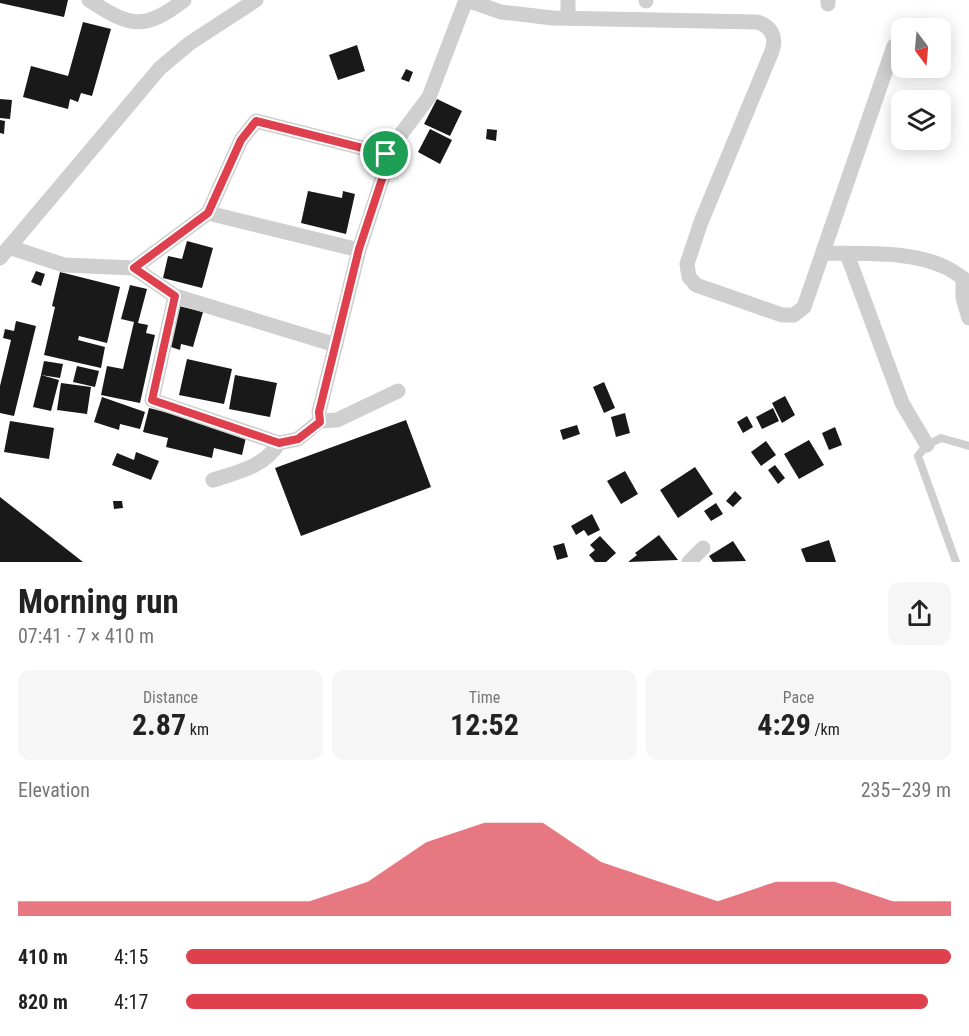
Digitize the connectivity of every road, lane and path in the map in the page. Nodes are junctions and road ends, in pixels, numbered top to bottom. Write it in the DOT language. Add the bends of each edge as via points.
graph roads {
  1 [pos="89,0"];
  2 [pos="184,0"];
  3 [pos="256,0"];
  4 [pos="466,0"];
  5 [pos="568,0"];
  6 [pos="482,4"];
  7 [pos="568,18"];
  8 [pos="891,55"];
  9 [pos="386,154"];
  10 [pos="208,213"];
  11 [pos="359,249"];
  12 [pos="5,253"];
  13 [pos="823,253"];
  14 [pos="847,254"];
  15 [pos="134,268"];
  16 [pos="966,281"];
  17 [pos="175,296"];
  18 [pos="969,318"];
  19 [pos="336,345"];
  20 [pos="398,391"];
  21 [pos="320,422"];
  22 [pos="279,443"];
  23 [pos="927,445"];
  24 [pos="969,446"];
  25 [pos="213,480"];
  26 [pos="703,548"];
  27 [pos="689,562"];
  28 [pos="956,562"];
  1 -- 2 [label="street" via="116,18 140,23 157,19"];
  3 -- 12 [label="street" via="190,43 160,68"];
  4 -- 6 [label="street"];
  4 -- 9 [label="street" via="429,97"];
  5 -- 7 [label="street"];
  6 -- 7 [label="street" via="501,12"];
  7 -- 13 [label="street" via="757,22 768,27 775,45 701,222 687,271 696,285 788,316 804,307"];
  8 -- 13 [label="street"];
  9 -- 10 [label="street" via="256,121 241,140"];
  9 -- 11 [label="street" via="387,164"];
  10 -- 11 [label="street"];
  10 -- 15 [label="street"];
  11 -- 19 [label="street"];
  12 -- 15 [label="street" via="64,265"];
  13 -- 14 [label="street"];
  14 -- 16 [label="street" via="919,260 943,266"];
  14 -- 23 [label="street" via="902,403"];
  15 -- 17 [label="street"];
  16 -- 18 [label="street" via="963,298"];
  17 -- 19 [label="street"];
  17 -- 22 [label="street" via="152,400"];
  19 -- 21 [label="street" via="319,412"];
  20 -- 21 [label="street" via="337,420"];
  21 -- 22 [label="street" via="298,439"];
  22 -- 25 [label="street" via="273,453 249,469"];
  23 -- 24 [label="lane" via="941,438"];
  23 -- 28 [label="lane" via="918,456"];
  26 -- 27 [label="street"];
}
